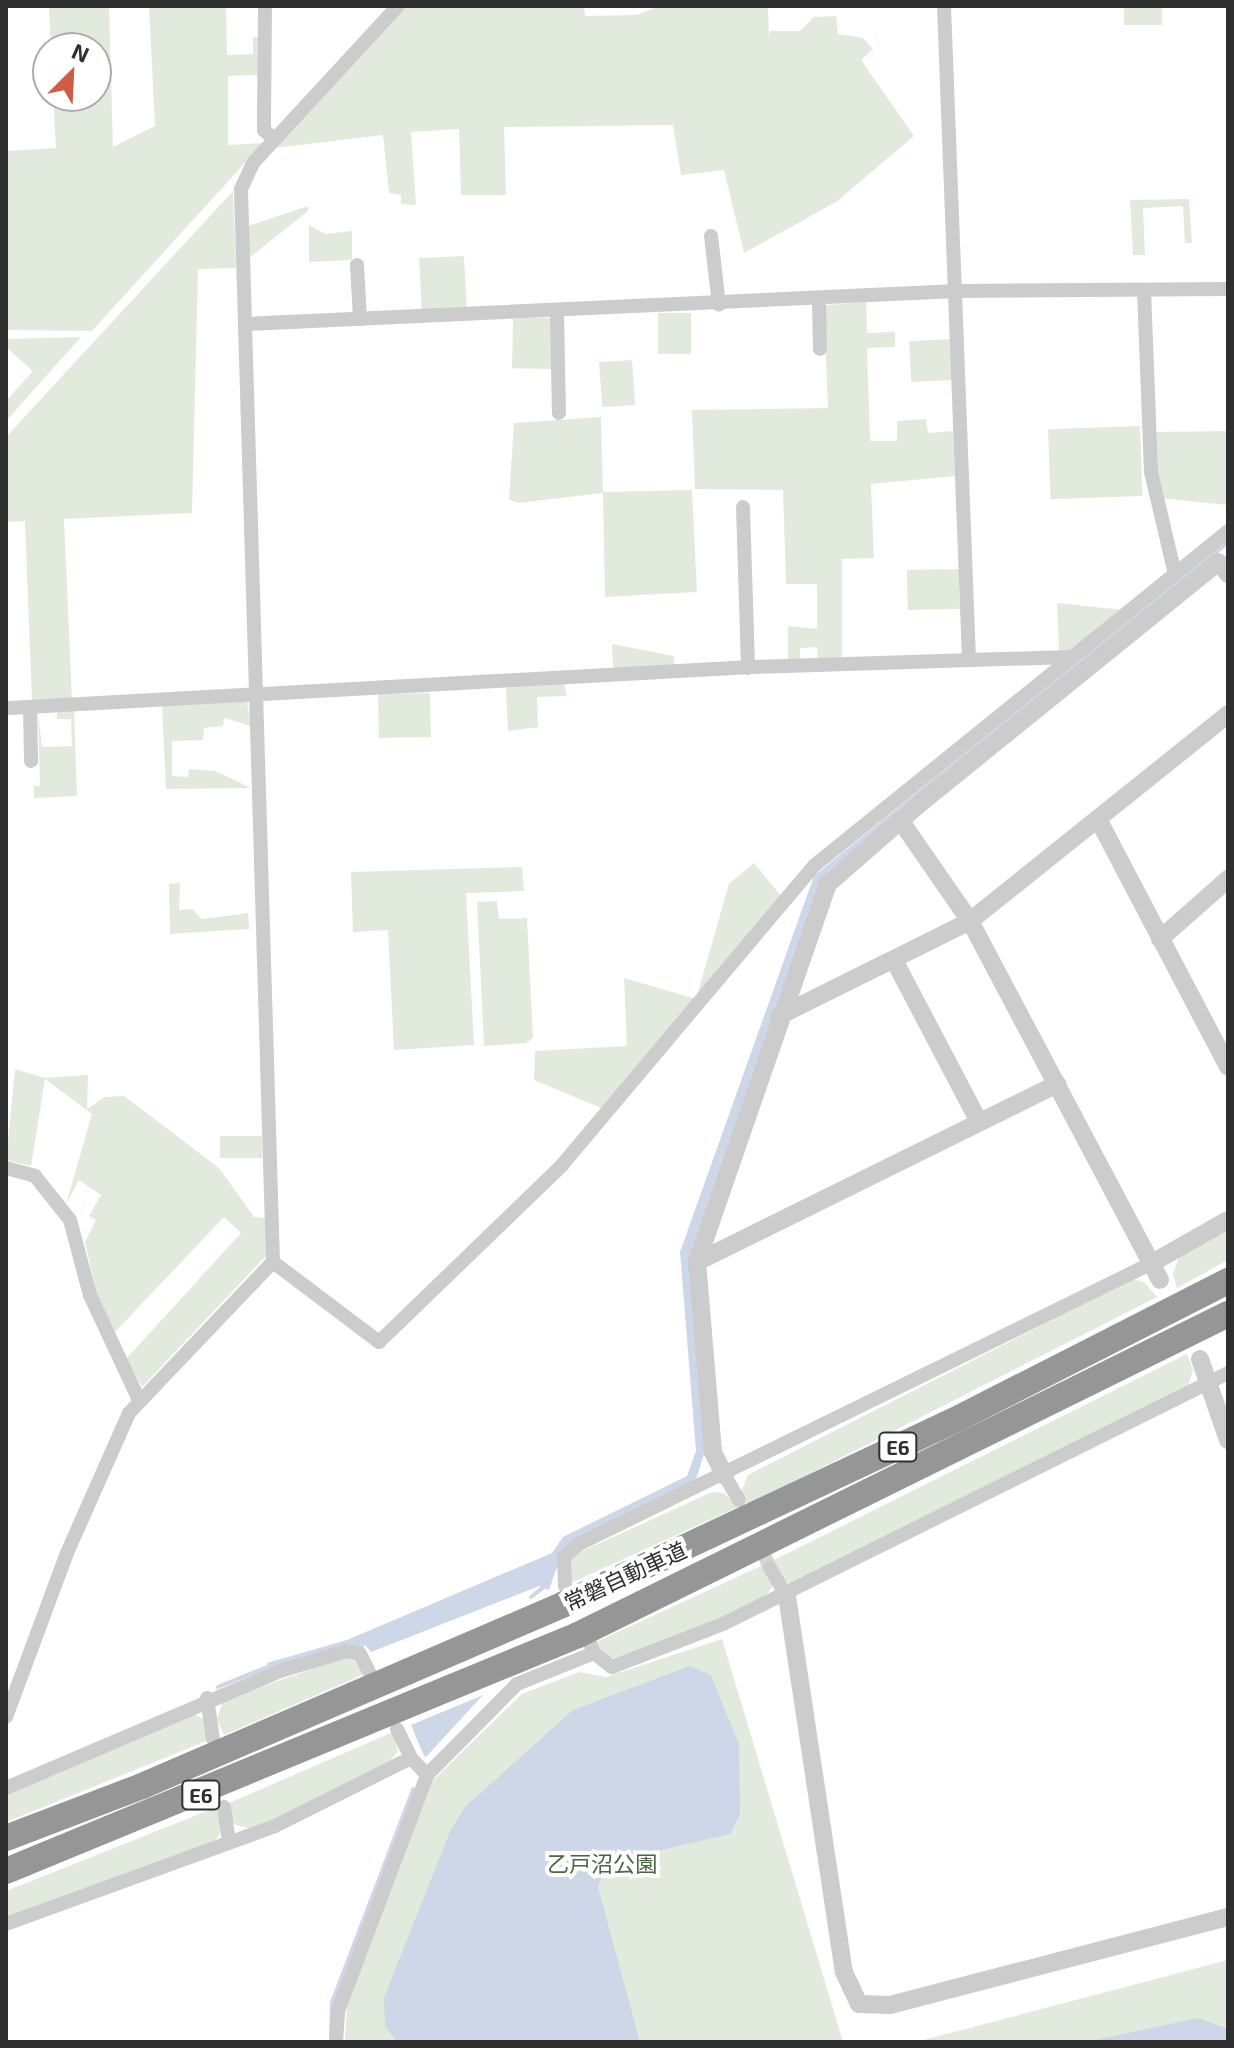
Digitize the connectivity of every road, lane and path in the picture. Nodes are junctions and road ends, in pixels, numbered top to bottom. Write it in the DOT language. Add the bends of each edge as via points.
graph roads {
  1 [pos="265,6"];
  2 [pos="398,6"];
  3 [pos="944,6"];
  4 [pos="274,139"];
  5 [pos="711,236"];
  6 [pos="357,265"];
  7 [pos="1228,289"];
  8 [pos="1144,290"];
  9 [pos="957,291"];
  10 [pos="819,299"];
  11 [pos="719,305"];
  12 [pos="557,312"];
  13 [pos="360,319"];
  14 [pos="246,324"];
  15 [pos="820,349"];
  16 [pos="559,413"];
  17 [pos="743,507"];
  18 [pos="1228,531"];
  19 [pos="1225,563"];
  20 [pos="1175,574"];
  21 [pos="1071,657"];
  22 [pos="969,660"];
  23 [pos="748,668"];
  24 [pos="257,695"];
  25 [pos="30,707"];
  26 [pos="9,708"];
  27 [pos="1228,714"];
  28 [pos="31,761"];
  29 [pos="1098,819"];
  30 [pos="900,820"];
  31 [pos="1228,879"];
  32 [pos="970,921"];
  33 [pos="1160,939"];
  34 [pos="894,960"];
  35 [pos="779,1016"];
  36 [pos="1228,1067"];
  37 [pos="1057,1084"];
  38 [pos="979,1122"];
  39 [pos="6,1168"];
  40 [pos="1228,1220"];
  41 [pos="273,1262"];
  42 [pos="697,1262"];
  43 [pos="1152,1263"];
  44 [pos="1160,1280"];
  45 [pos="1228,1281"];
  46 [pos="1228,1314"];
  47 [pos="1200,1359"];
  48 [pos="1220,1377"];
  49 [pos="139,1400"];
  50 [pos="1228,1440"];
  51 [pos="725,1476"];
  52 [pos="739,1500"];
  53 [pos="770,1568"];
  54 [pos="565,1595"];
  55 [pos="787,1596"];
  56 [pos="587,1644"];
  57 [pos="375,1679"];
  58 [pos="207,1698"];
  59 [pos="6,1717"];
  60 [pos="396,1722"];
  61 [pos="213,1739"];
  62 [pos="411,1758"];
  63 [pos="427,1775"];
  64 [pos="6,1788"];
  65 [pos="224,1807"];
  66 [pos="6,1838"];
  67 [pos="229,1843"];
  68 [pos="6,1871"];
  69 [pos="1228,1917"];
  70 [pos="6,1924"];
  71 [pos="336,2042"];
  1 -- 4 [label="street" via="264,130"];
  2 -- 4 [label="street"];
  3 -- 9 [label="street"];
  4 -- 14 [label="street" via="253,163 241,189"];
  5 -- 11 [label="street"];
  6 -- 13 [label="street"];
  7 -- 8 [label="street"];
  8 -- 9 [label="street"];
  8 -- 20 [label="street" via="1149,460 1154,501"];
  9 -- 10 [label="street"];
  9 -- 22 [label="street"];
  10 -- 11 [label="street"];
  10 -- 15 [label="street"];
  11 -- 12 [label="street"];
  12 -- 13 [label="street"];
  12 -- 16 [label="street"];
  13 -- 14 [label="street"];
  14 -- 24 [label="street"];
  17 -- 23 [label="street"];
  18 -- 20 [label="street"];
  19 -- 30 [label="street"];
  20 -- 21 [label="street"];
  21 -- 22 [label="street"];
  21 -- 41 [label="street" via="815,865 562,1165 379,1342"];
  22 -- 23 [label="street"];
  23 -- 24 [label="street"];
  24 -- 25 [label="street"];
  24 -- 41 [label="street"];
  25 -- 26 [label="street"];
  25 -- 28 [label="street"];
  27 -- 29 [label="street"];
  29 -- 32 [label="street"];
  29 -- 33 [label="street"];
  30 -- 32 [label="street"];
  30 -- 35 [label="street" via="828,884"];
  31 -- 33 [label="street"];
  32 -- 34 [label="street"];
  32 -- 37 [label="street"];
  33 -- 36 [label="street"];
  34 -- 35 [label="street"];
  34 -- 38 [label="street"];
  35 -- 42 [label="street"];
  37 -- 38 [label="street"];
  37 -- 43 [label="street"];
  38 -- 42 [label="street"];
  39 -- 49 [label="street" via="35,1176 70,1220 90,1295"];
  40 -- 43 [label="street"];
  41 -- 49 [label="street"];
  42 -- 51 [label="street" via="713,1452"];
  43 -- 44 [label="street"];
  43 -- 51 [label="street"];
  45 -- 54 [label="highway, 常磐自動車道 / E6" via="961,1417"];
  46 -- 56 [label="highway, 常磐自動車道 / E6"];
  47 -- 48 [label="street"];
  48 -- 50 [label="street"];
  48 -- 55 [label="street"];
  49 -- 59 [label="street" via="101,1469"];
  51 -- 52 [label="street"];
  51 -- 54 [label="street" via="579,1544 564,1557"];
  53 -- 55 [label="street"];
  54 -- 57 [label="highway, 常磐自動車道 / E6"];
  55 -- 56 [label="street" via="612,1667"];
  55 -- 69 [label="street" via="844,1972 859,2004 890,2005"];
  56 -- 60 [label="highway, 常磐自動車道 / E6"];
  56 -- 63 [label="street" via="517,1684"];
  57 -- 58 [label="street" via="360,1654 347,1651"];
  57 -- 66 [label="highway, 常磐自動車道 / E6"];
  58 -- 61 [label="street"];
  58 -- 64 [label="street"];
  60 -- 62 [label="street"];
  60 -- 68 [label="highway, 常磐自動車道 / E6"];
  62 -- 63 [label="street"];
  62 -- 67 [label="street" via="275,1826"];
  63 -- 71 [label="street" via="338,2011"];
  65 -- 67 [label="street"];
  67 -- 70 [label="street"];
}
